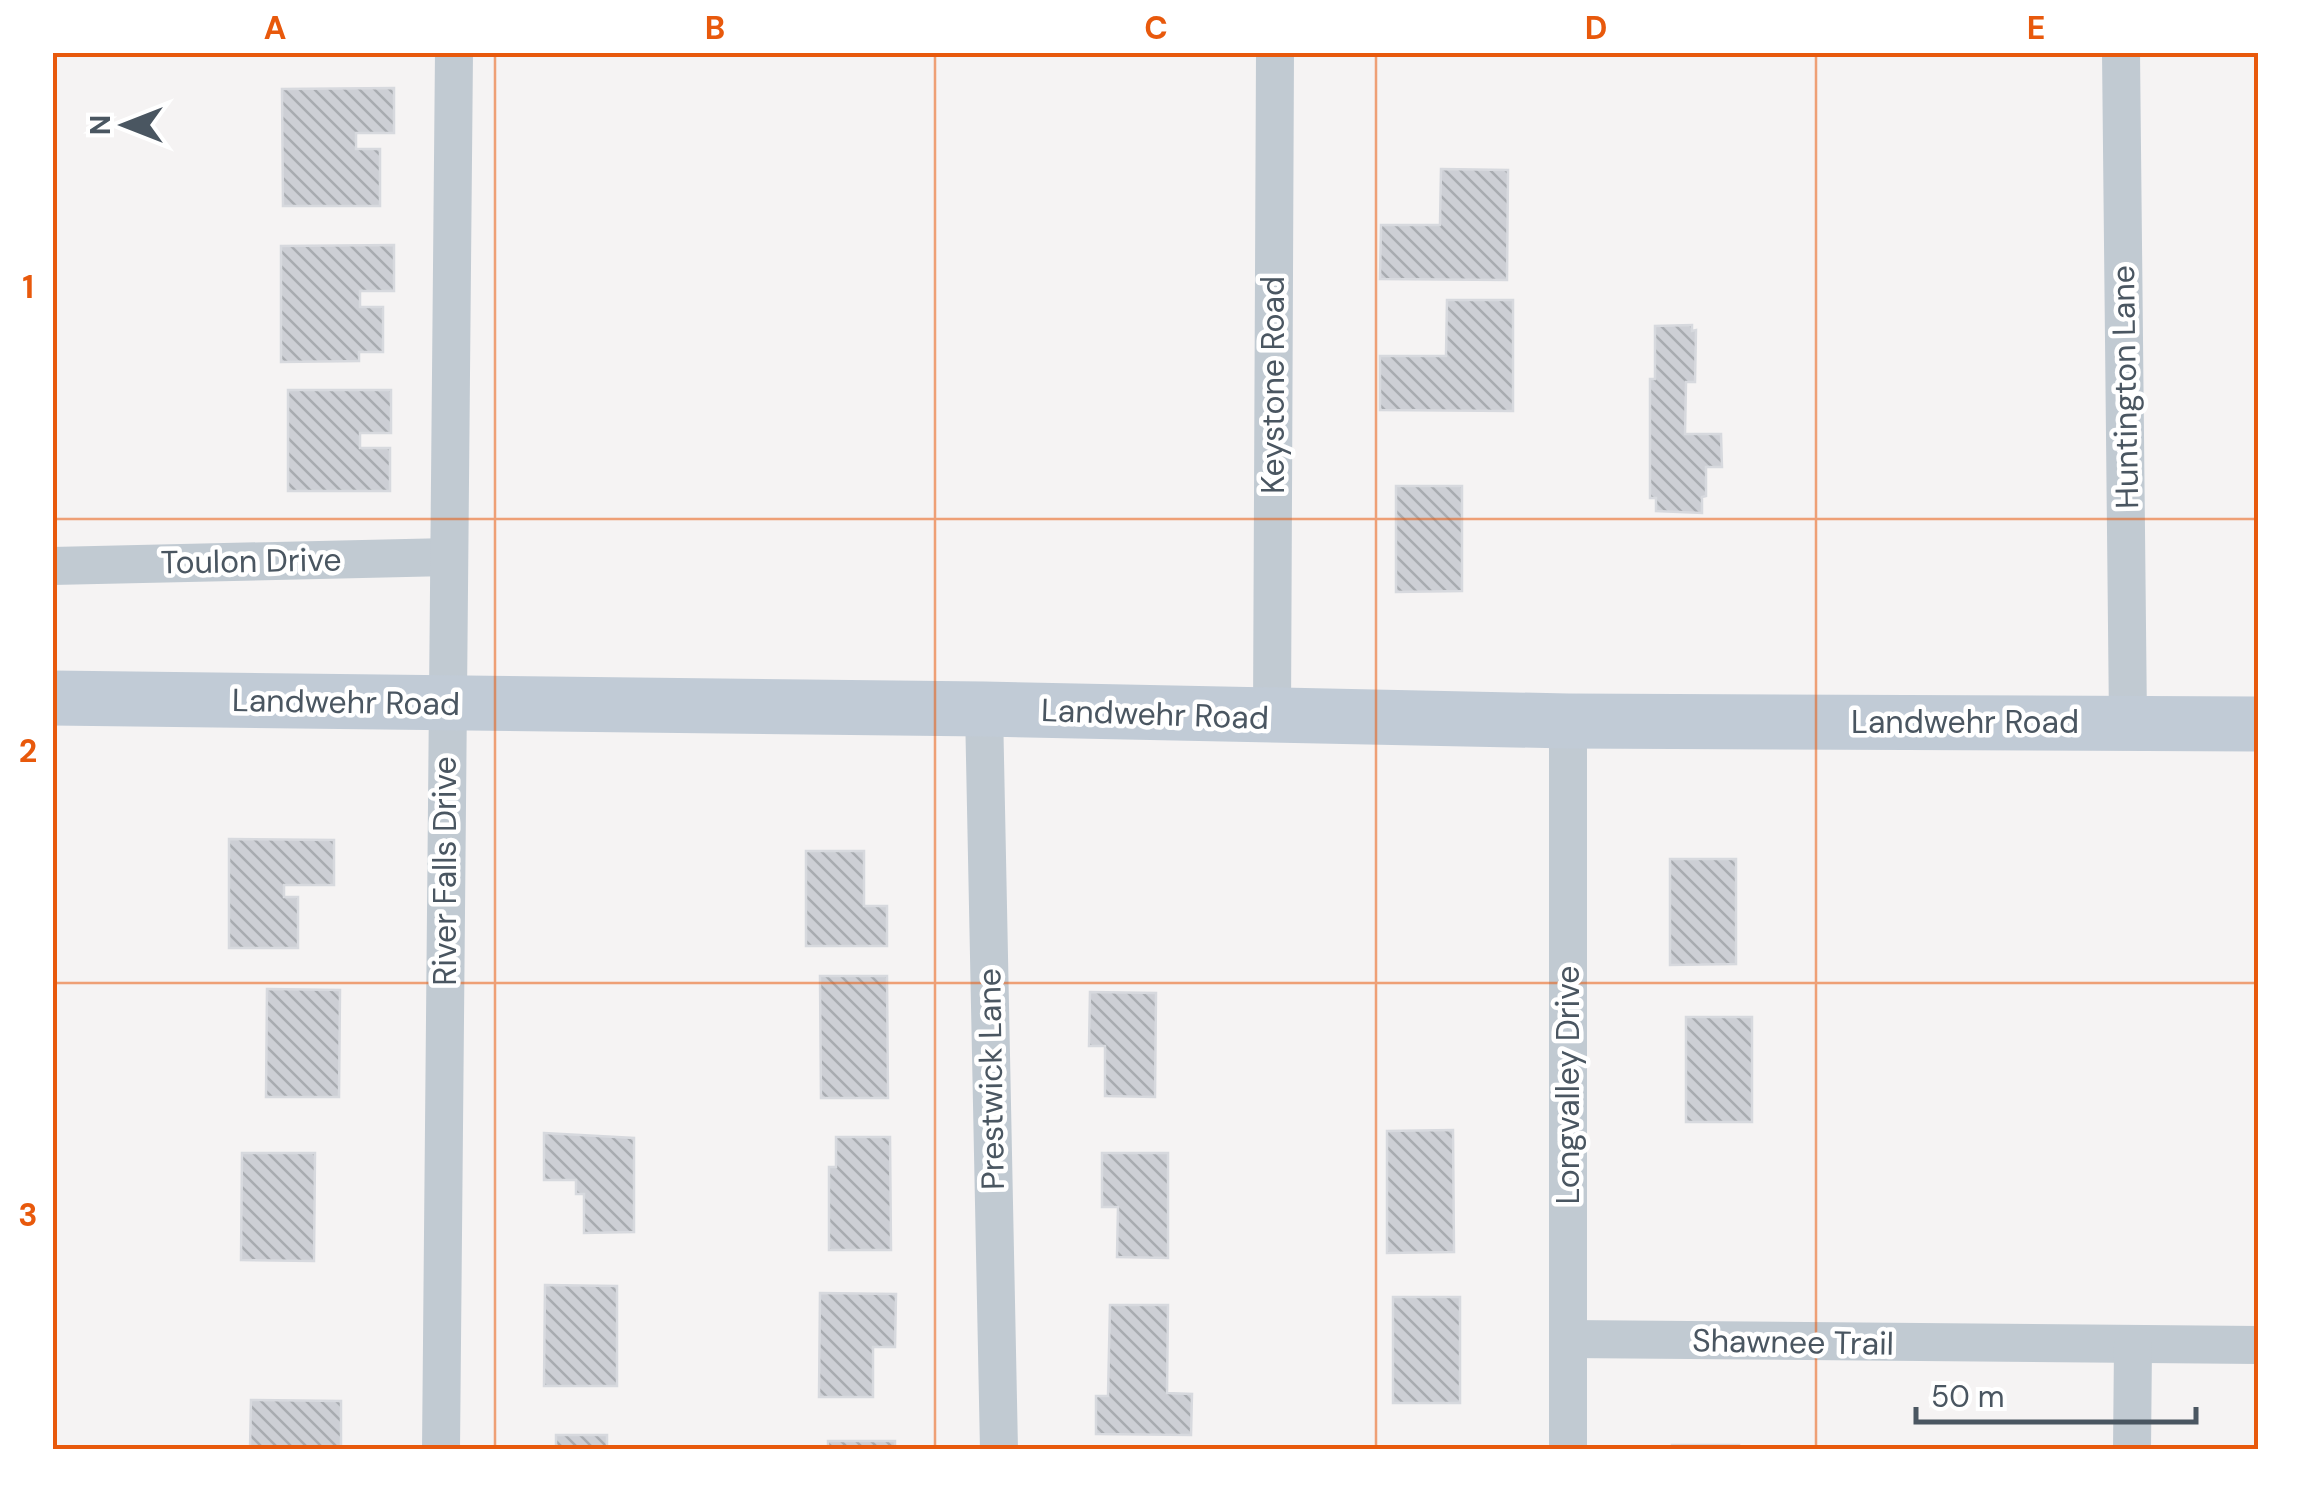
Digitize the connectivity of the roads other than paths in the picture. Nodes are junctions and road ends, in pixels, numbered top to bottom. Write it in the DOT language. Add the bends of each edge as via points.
graph roads {
  1 [pos="454,52"];
  2 [pos="1275,52"];
  3 [pos="2121,52"];
  4 [pos="449,557"];
  5 [pos="52,566"];
  6 [pos="52,698"];
  7 [pos="446,703"];
  8 [pos="984,709"];
  9 [pos="1272,717"];
  10 [pos="1568,722"];
  11 [pos="2128,722"];
  12 [pos="2258,724"];
  13 [pos="1568,1339"];
  14 [pos="2258,1345"];
  15 [pos="2133,1346"];
  16 [pos="442,1450"];
  17 [pos="999,1450"];
  18 [pos="1568,1450"];
  19 [pos="2132,1450"];
  1 -- 4 [label="street, River Falls Drive"];
  2 -- 9 [label="street, Keystone Road"];
  3 -- 11 [label="street, Huntington Lane"];
  4 -- 5 [label="street, Toulon Drive"];
  4 -- 7 [label="street, River Falls Drive"];
  6 -- 7 [label="main road, Landwehr Road"];
  7 -- 8 [label="main road, Landwehr Road"];
  7 -- 16 [label="street, River Falls Drive"];
  8 -- 9 [label="main road, Landwehr Road"];
  8 -- 17 [label="street, Prestwick Lane"];
  9 -- 10 [label="main road, Landwehr Road"];
  10 -- 11 [label="main road, Landwehr Road"];
  10 -- 13 [label="street, Longvalley Drive"];
  11 -- 12 [label="main road, Landwehr Road"];
  13 -- 15 [label="street, Shawnee Trail"];
  13 -- 18 [label="street, Longvalley Drive"];
  14 -- 15 [label="street, Shawnee Trail"];
  15 -- 19 [label="street"];
}
